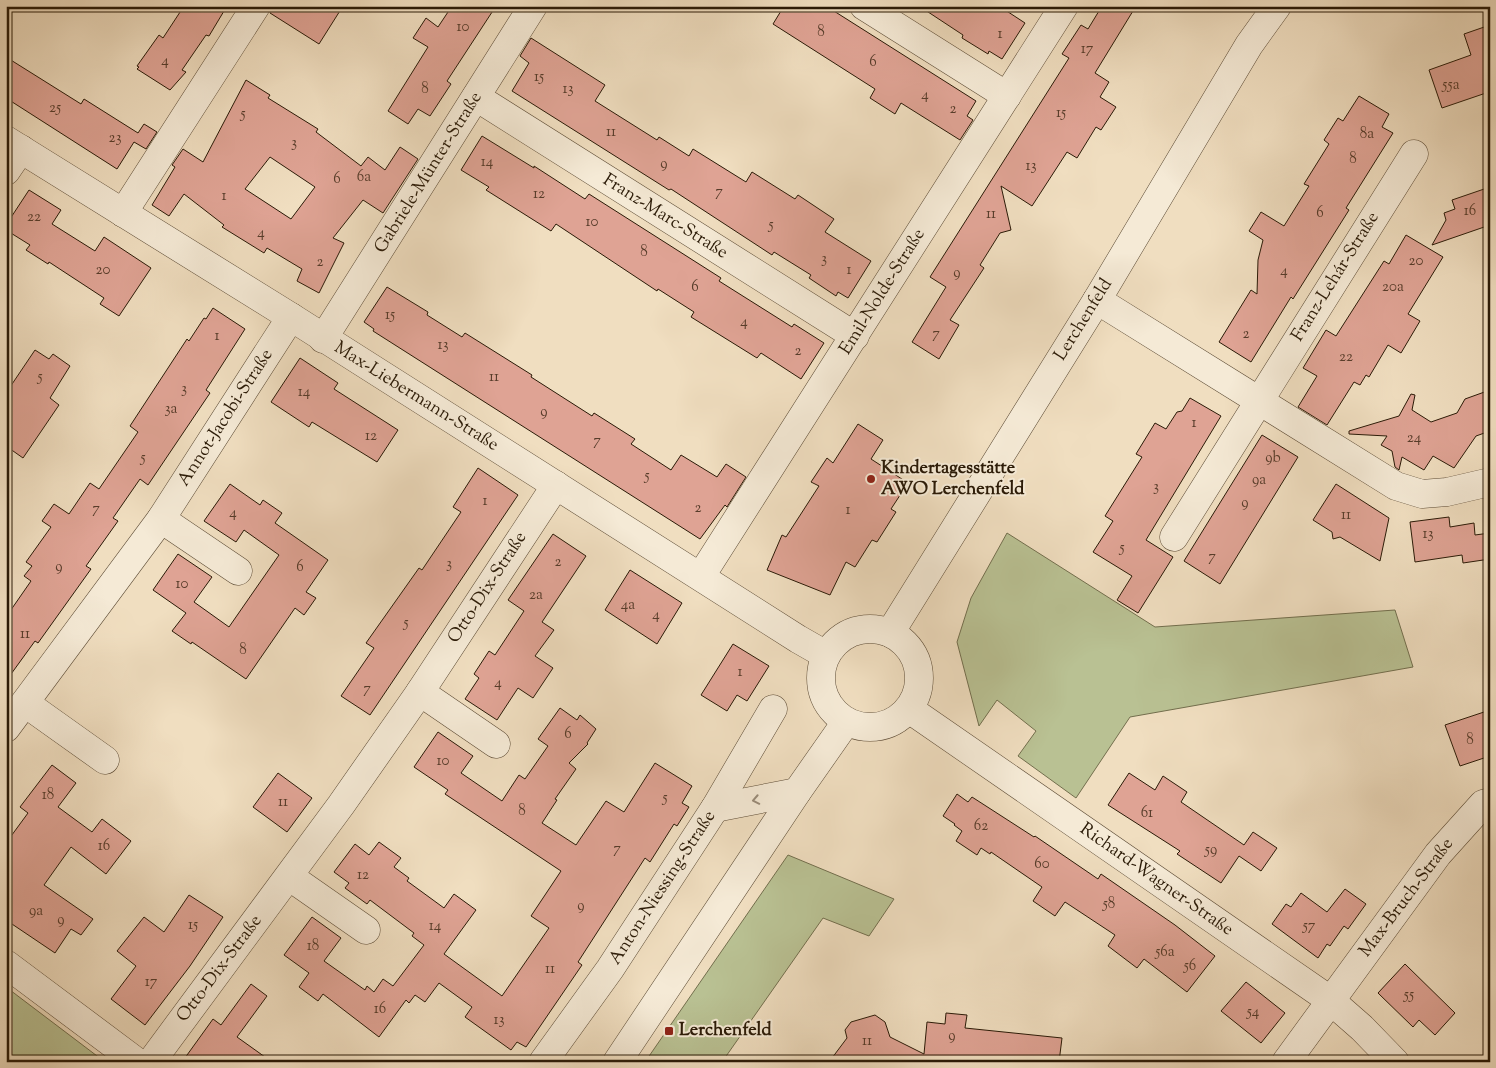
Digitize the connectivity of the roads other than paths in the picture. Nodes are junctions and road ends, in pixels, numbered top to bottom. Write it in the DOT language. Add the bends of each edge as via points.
graph roads {
  1 [pos="256,6"];
  2 [pos="533,6"];
  3 [pos="864,6"];
  4 [pos="1064,6"];
  5 [pos="1277,6"];
  6 [pos="1007,96"];
  7 [pos="476,97"];
  8 [pos="11,153"];
  9 [pos="1414,154"];
  10 [pos="123,213"];
  11 [pos="1097,300"];
  12 [pos="291,317"];
  13 [pos="855,336"];
  14 [pos="323,339"];
  15 [pos="1258,400"];
  16 [pos="1490,482"];
  17 [pos="556,485"];
  18 [pos="161,519"];
  19 [pos="1174,537"];
  20 [pos="238,571"];
  21 [pos="701,576"];
  22 [pos="890,633"];
  23 [pos="826,655"];
  24 [pos="420,692"];
  25 [pos="25,702"];
  26 [pos="773,708"];
  27 [pos="909,709"];
  28 [pos="846,722"];
  29 [pos="6,728"];
  30 [pos="496,744"];
  31 [pos="105,760"];
  32 [pos="797,792"];
  33 [pos="1490,802"];
  34 [pos="715,808"];
  35 [pos="290,877"];
  36 [pos="366,930"];
  37 [pos="6,964"];
  38 [pos="1330,1000"];
  39 [pos="137,1062"];
  40 [pos="151,1062"];
  41 [pos="543,1062"];
  42 [pos="617,1062"];
  43 [pos="1286,1062"];
  44 [pos="1395,1062"];
  1 -- 10 [label="street"];
  2 -- 7 [label="street, Gabriele-Münter-Straße"];
  3 -- 6 [label="street"];
  4 -- 6 [label="street, Emil-Nolde-Straße"];
  5 -- 11 [label="street, Lerchenfeld" via="1249,45"];
  6 -- 13 [label="street, Emil-Nolde-Straße"];
  7 -- 13 [label="street, Franz-Marc-Straße"];
  7 -- 14 [label="street, Gabriele-Münter-Straße"];
  8 -- 10 [label="street, Max-Liebermann-Straße"];
  9 -- 15 [label="street, Franz-Lehár-Straße"];
  10 -- 12 [label="street, Max-Liebermann-Straße"];
  11 -- 15 [label="street"];
  11 -- 22 [label="street, Lerchenfeld"];
  12 -- 14 [label="street, Max-Liebermann-Straße"];
  12 -- 18 [label="street, Annot-Jacobi-Straße"];
  13 -- 21 [label="street, Emil-Nolde-Straße"];
  14 -- 17 [label="street, Max-Liebermann-Straße"];
  15 -- 16 [label="street" via="1396,486 1422,494"];
  15 -- 19 [label="street, Franz-Lehár-Straße"];
  17 -- 21 [label="street, Max-Liebermann-Straße"];
  17 -- 24 [label="street, Otto-Dix-Straße"];
  18 -- 20 [label="street"];
  18 -- 25 [label="street, Annot-Jacobi-Straße"];
  21 -- 23 [label="street, Max-Liebermann-Straße"];
  22 -- 23 [label="street" via="872,628 854,631 838,640"];
  22 -- 27 [label="street" via="905,643 915,658 920,675 917,693"];
  23 -- 28 [label="street" via="820,684 825,700"];
  24 -- 30 [label="street"];
  24 -- 35 [label="street, Otto-Dix-Straße"];
  25 -- 29 [label="street, Annot-Jacobi-Straße"];
  25 -- 31 [label="street"];
  26 -- 34 [label="street, Anton-Niessing-Straße"];
  27 -- 28 [label="street" via="880,727 862,727"];
  27 -- 38 [label="street, Richard-Wagner-Straße"];
  28 -- 32 [label="street"];
  32 -- 34 [label="street, one-way"];
  32 -- 42 [label="street"];
  33 -- 38 [label="street, Max-Bruch-Straße" via="1482,804 1438,854"];
  34 -- 41 [label="street, Anton-Niessing-Straße" via="610,969"];
  35 -- 36 [label="street"];
  35 -- 40 [label="street, Otto-Dix-Straße"];
  37 -- 39 [label="street"];
  38 -- 43 [label="street, Max-Bruch-Straße"];
  38 -- 44 [label="street, Richard-Wagner-Straße"];
}
